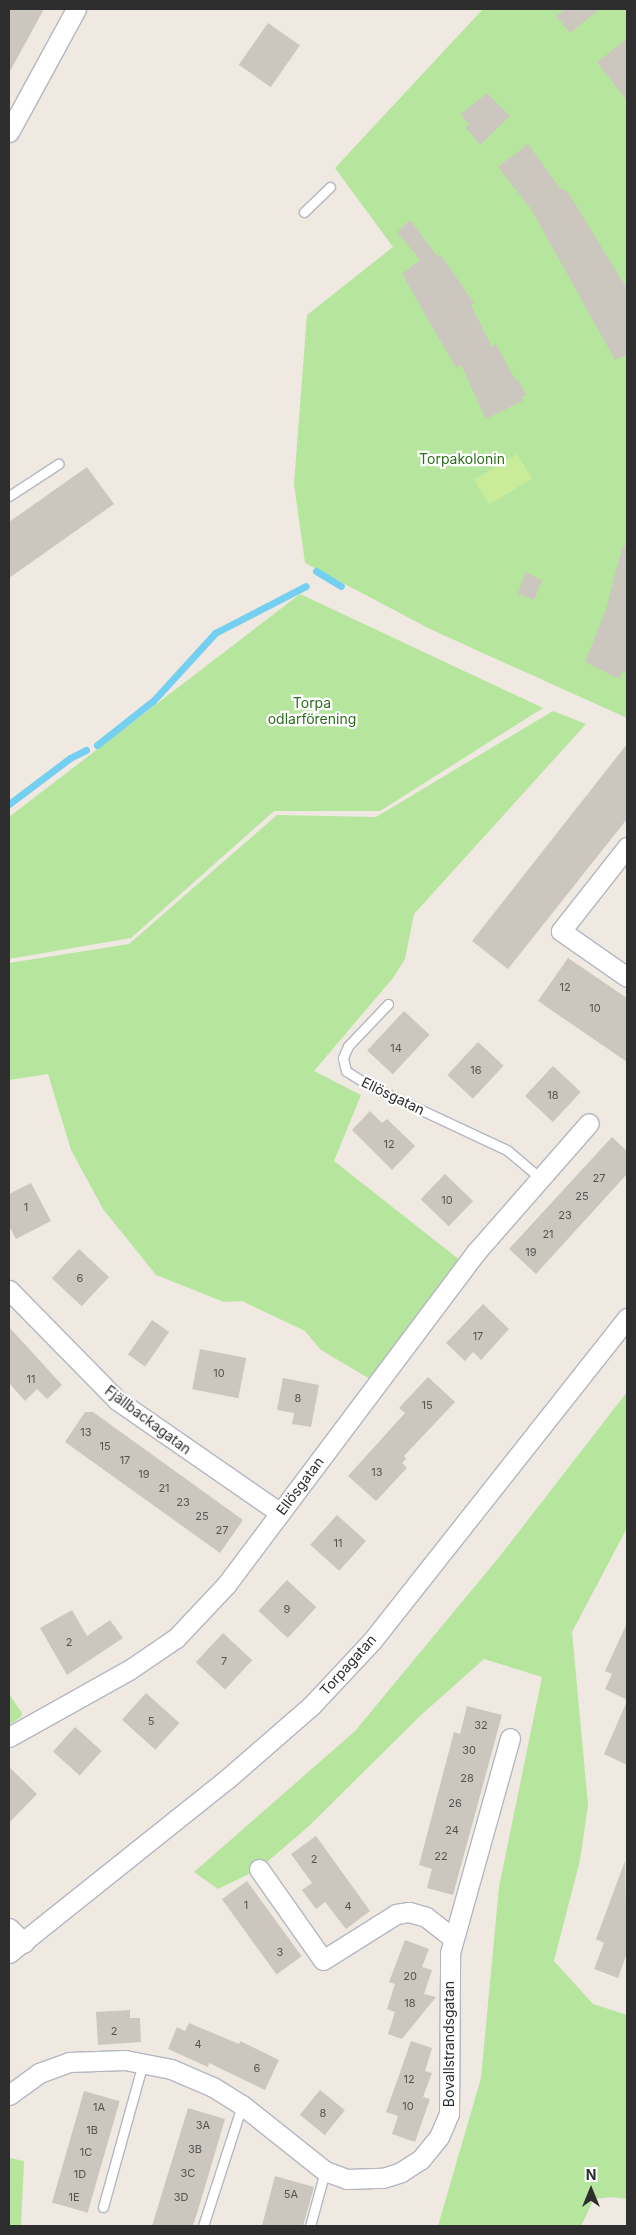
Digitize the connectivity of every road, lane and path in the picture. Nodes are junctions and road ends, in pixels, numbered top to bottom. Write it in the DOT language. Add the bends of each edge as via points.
graph roads {
  1 [pos="76,9"];
  2 [pos="9,132"];
  3 [pos="330,188"];
  4 [pos="304,212"];
  5 [pos="58,464"];
  6 [pos="9,496"];
  7 [pos="627,847"];
  8 [pos="627,977"];
  9 [pos="388,1004"];
  10 [pos="589,1123"];
  11 [pos="539,1177"];
  12 [pos="9,1290"];
  13 [pos="627,1318"];
  14 [pos="280,1513"];
  15 [pos="9,1736"];
  16 [pos="510,1738"];
  17 [pos="259,1869"];
  18 [pos="9,1928"];
  19 [pos="453,1938"];
  20 [pos="16,1948"];
  21 [pos="143,2063"];
  22 [pos="9,2095"];
  23 [pos="242,2105"];
  24 [pos="326,2171"];
  25 [pos="103,2207"];
  26 [pos="204,2226"];
  27 [pos="310,2226"];
  1 -- 2 [label="street"];
  3 -- 4 [label="lane"];
  5 -- 6 [label="lane"];
  7 -- 8 [label="street" via="561,931"];
  9 -- 11 [label="lane, Ellösgatan" via="348,1046 343,1058 346,1071 368,1085 507,1150"];
  10 -- 11 [label="street, Ellösgatan"];
  11 -- 14 [label="street, Ellösgatan" via="476,1252"];
  12 -- 14 [label="street, Fjällbackagatan" via="117,1400"];
  13 -- 20 [label="street, Torpagatan" via="372,1641 311,1706 228,1779"];
  14 -- 15 [label="street, Ellösgatan" via="226,1585 176,1638 129,1670"];
  16 -- 19 [label="street, Bovallstrandsgatan"];
  17 -- 19 [label="street" via="323,1960 396,1914 409,1912 426,1917"];
  18 -- 20 [label="street"];
  19 -- 24 [label="street, Bovallstrandsgatan" via="450,1954 449,2114 439,2137 421,2159 383,2178 347,2179"];
  21 -- 22 [label="street, Bovallstrandsgatan" via="95,2058 69,2062 39,2073"];
  21 -- 23 [label="street, Bovallstrandsgatan" via="171,2069 213,2087"];
  21 -- 25 [label="lane"];
  23 -- 24 [label="street, Bovallstrandsgatan"];
  23 -- 26 [label="lane"];
  24 -- 27 [label="lane"];
}
